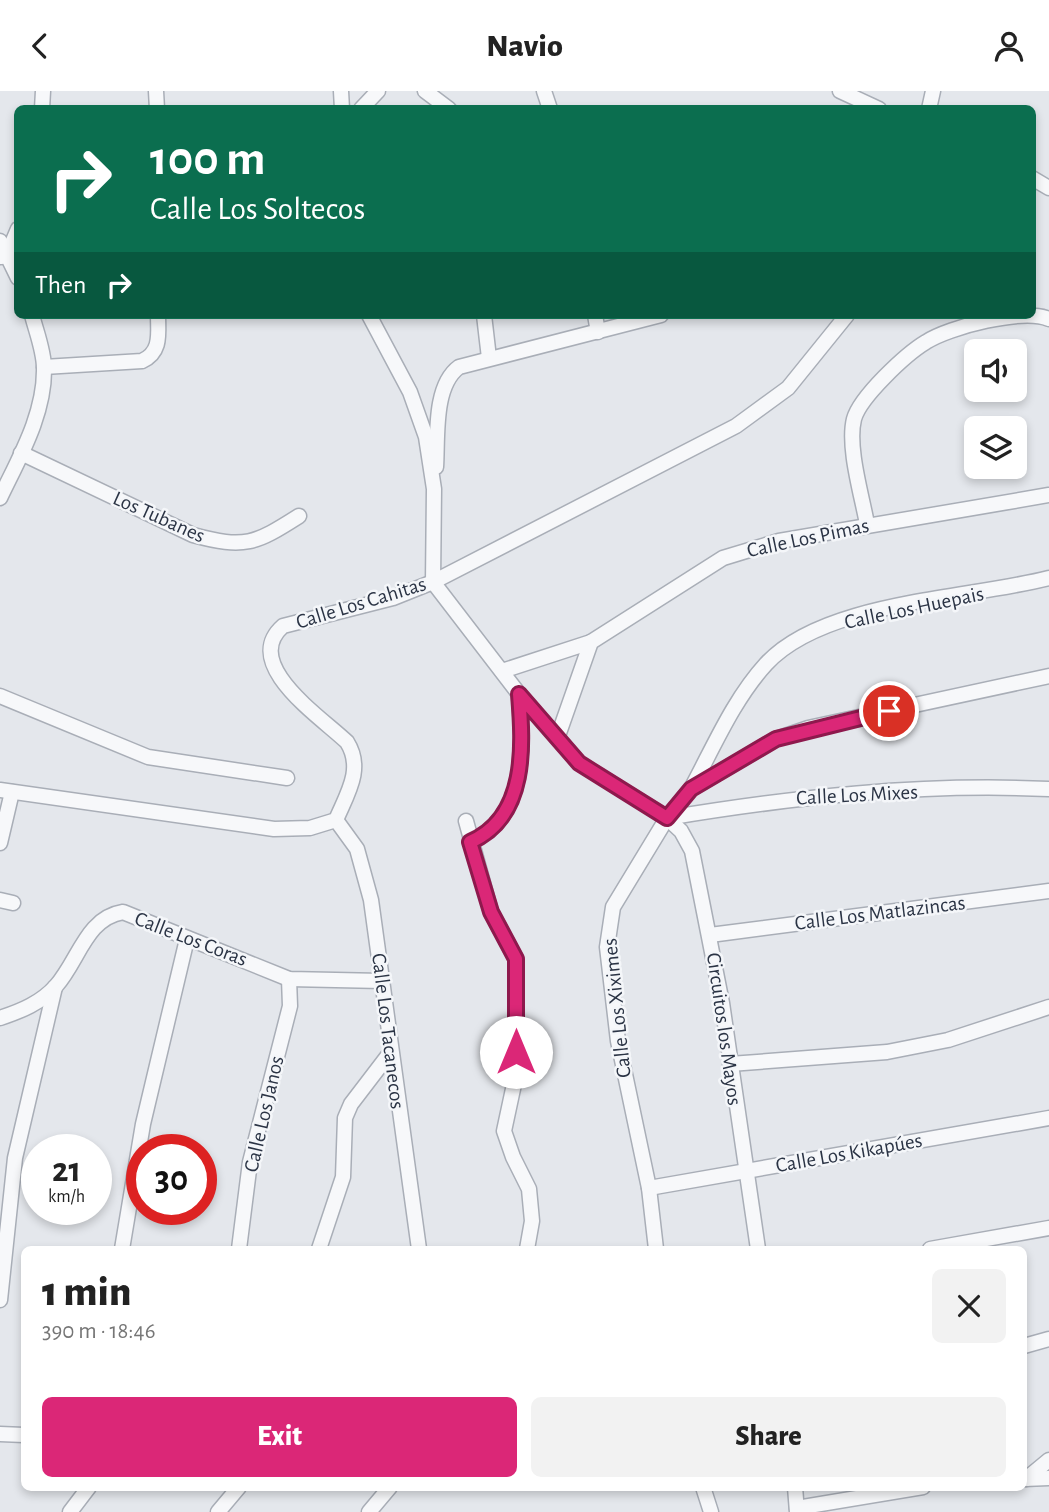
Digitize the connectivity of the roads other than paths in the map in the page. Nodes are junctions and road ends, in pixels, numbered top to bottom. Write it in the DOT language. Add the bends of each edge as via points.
graph roads {
  1 [pos="378,91"];
  2 [pos="425,91"];
  3 [pos="840,91"];
  4 [pos="365,105"];
  5 [pos="444,105"];
  6 [pos="870,105"];
  7 [pos="14,236"];
  8 [pos="0,241"];
  9 [pos="3,256"];
  10 [pos="14,272"];
  11 [pos="33,319"];
  12 [pos="158,319"];
  13 [pos="371,319"];
  14 [pos="484,319"];
  15 [pos="596,319"];
  16 [pos="647,319"];
  17 [pos="844,319"];
  18 [pos="1008,319"];
  19 [pos="598,333"];
  20 [pos="489,358"];
  21 [pos="44,367"];
  22 [pos="21,453"];
  23 [pos="434,489"];
  24 [pos="1049,495"];
  25 [pos="0,498"];
  26 [pos="299,516"];
  27 [pos="867,524"];
  28 [pos="1049,578"];
  29 [pos="433,582"];
  30 [pos="591,642"];
  31 [pos="502,671"];
  32 [pos="1049,676"];
  33 [pos="519,694"];
  34 [pos="0,696"];
  35 [pos="558,736"];
  36 [pos="287,778"];
  37 [pos="691,789"];
  38 [pos="1049,789"];
  39 [pos="6,791"];
  40 [pos="667,818"];
  41 [pos="336,820"];
  42 [pos="466,821"];
  43 [pos="0,842"];
  44 [pos="470,842"];
  45 [pos="1049,891"];
  46 [pos="710,935"];
  47 [pos="187,939"];
  48 [pos="289,979"];
  49 [pos="382,981"];
  50 [pos="55,987"];
  51 [pos="1049,1007"];
  52 [pos="0,1018"];
  53 [pos="390,1053"];
  54 [pos="730,1064"];
  55 [pos="1049,1118"];
  56 [pos="745,1171"];
  57 [pos="649,1188"];
  58 [pos="1049,1229"];
  59 [pos="123,1246"];
  60 [pos="239,1246"];
  61 [pos="320,1246"];
  62 [pos="419,1246"];
  63 [pos="528,1246"];
  64 [pos="656,1246"];
  65 [pos="758,1246"];
  66 [pos="948,1246"];
  67 [pos="0,1300"];
  68 [pos="1049,1339"];
  69 [pos="1027,1345"];
  70 [pos="0,1434"];
  71 [pos="21,1435"];
  72 [pos="1049,1460"];
  73 [pos="1027,1477"];
  74 [pos="1049,1478"];
  75 [pos="1027,1479"];
  76 [pos="86,1491"];
  77 [pos="236,1491"];
  78 [pos="387,1491"];
  79 [pos="704,1491"];
  80 [pos="795,1491"];
  81 [pos="901,1491"];
  82 [pos="797,1510"];
  83 [pos="70,1512"];
  84 [pos="218,1512"];
  85 [pos="369,1512"];
  86 [pos="711,1512"];
  1 -- 4 [label="street"];
  2 -- 5 [label="street"];
  3 -- 6 [label="street"];
  7 -- 9 [label="street"];
  8 -- 9 [label="street"];
  9 -- 10 [label="street"];
  11 -- 21 [label="street"];
  12 -- 21 [label="street" via="157,347 142,361"];
  13 -- 23 [label="street" via="419,414"];
  14 -- 20 [label="street"];
  15 -- 19 [label="street"];
  16 -- 19 [label="street"];
  17 -- 29 [label="street, Calle Los Cahitas" via="788,388 736,426"];
  18 -- 27 [label="street" via="964,326 926,341 872,392 854,419 852,434"];
  19 -- 20 [label="street"];
  20 -- 23 [label="street" via="459,367 445,381"];
  21 -- 22 [label="street" via="38,407"];
  22 -- 25 [label="street"];
  22 -- 26 [label="street, Los Tubanes" via="193,535 213,540 249,543"];
  23 -- 29 [label="street"];
  24 -- 27 [label="street, Calle Los Pimas"];
  27 -- 30 [label="street, Calle Los Pimas" via="723,558"];
  28 -- 37 [label="street, Calle Los Huepais" via="863,614 809,634 767,663 743,693"];
  29 -- 31 [label="street"];
  29 -- 41 [label="street, Calle Los Cahitas" via="393,598 283,626 275,633 270,656 281,681 353,751 355,776"];
  30 -- 31 [label="street, Calle Los Pimas"];
  30 -- 35 [label="street"];
  31 -- 33 [label="street"];
  32 -- 37 [label="street, Calle Los Xiximes" via="792,733"];
  33 -- 35 [label="street"];
  33 -- 44 [label="street" via="521,768 514,796 500,819"];
  34 -- 36 [label="street" via="148,757"];
  35 -- 40 [label="street" via="591,773"];
  37 -- 40 [label="street, Calle Los Xiximes"];
  38 -- 40 [label="street, Calle Los Mixes" via="860,791"];
  39 -- 41 [label="street" via="274,829 310,828"];
  39 -- 43 [label="street"];
  40 -- 46 [label="street, Circuitos los Mayos" via="692,851"];
  40 -- 57 [label="street, Calle Los Xiximes" via="613,907 608,926 620,1053"];
  41 -- 49 [label="street, Calle Los Tacanecos" via="357,849 371,900"];
  42 -- 44 [label="street"];
  44 -- 63 [label="street" via="491,912 516,959 516,1075 504,1131 529,1189 532,1221"];
  45 -- 46 [label="street, Calle Los Matlazincas"];
  46 -- 54 [label="street, Circuitos los Mayos"];
  47 -- 48 [label="street, Calle Los Coras"];
  47 -- 50 [label="street, Calle Los Coras" via="123,912 111,914 90,932"];
  47 -- 59 [label="street" via="143,1125"];
  48 -- 49 [label="street, Calle Los Coras"];
  48 -- 60 [label="street, Calle Los Janos" via="290,1006 250,1162"];
  49 -- 53 [label="street, Calle Los Tacanecos"];
  50 -- 52 [label="street, Calle Los Coras" via="22,1011"];
  50 -- 67 [label="street" via="15,1158"];
  51 -- 54 [label="street" via="948,1040 887,1052"];
  53 -- 61 [label="street" via="345,1118 343,1177"];
  53 -- 62 [label="street, Calle Los Tacanecos"];
  54 -- 56 [label="street, Circuitos los Mayos"];
  55 -- 56 [label="street, Calle Los Kikapúes"];
  56 -- 57 [label="street, Calle Los Kikapúes"];
  56 -- 65 [label="street, Circuitos los Mayos"];
  57 -- 64 [label="street, Calle Los Xiximes"];
  58 -- 66 [label="street"];
  68 -- 69 [label="street"];
  70 -- 71 [label="street"];
  72 -- 73 [label="street"];
  74 -- 75 [label="street"];
  76 -- 83 [label="street"];
  77 -- 84 [label="street"];
  78 -- 85 [label="street"];
  79 -- 86 [label="street"];
  80 -- 82 [label="street"];
  81 -- 82 [label="street"];
}
